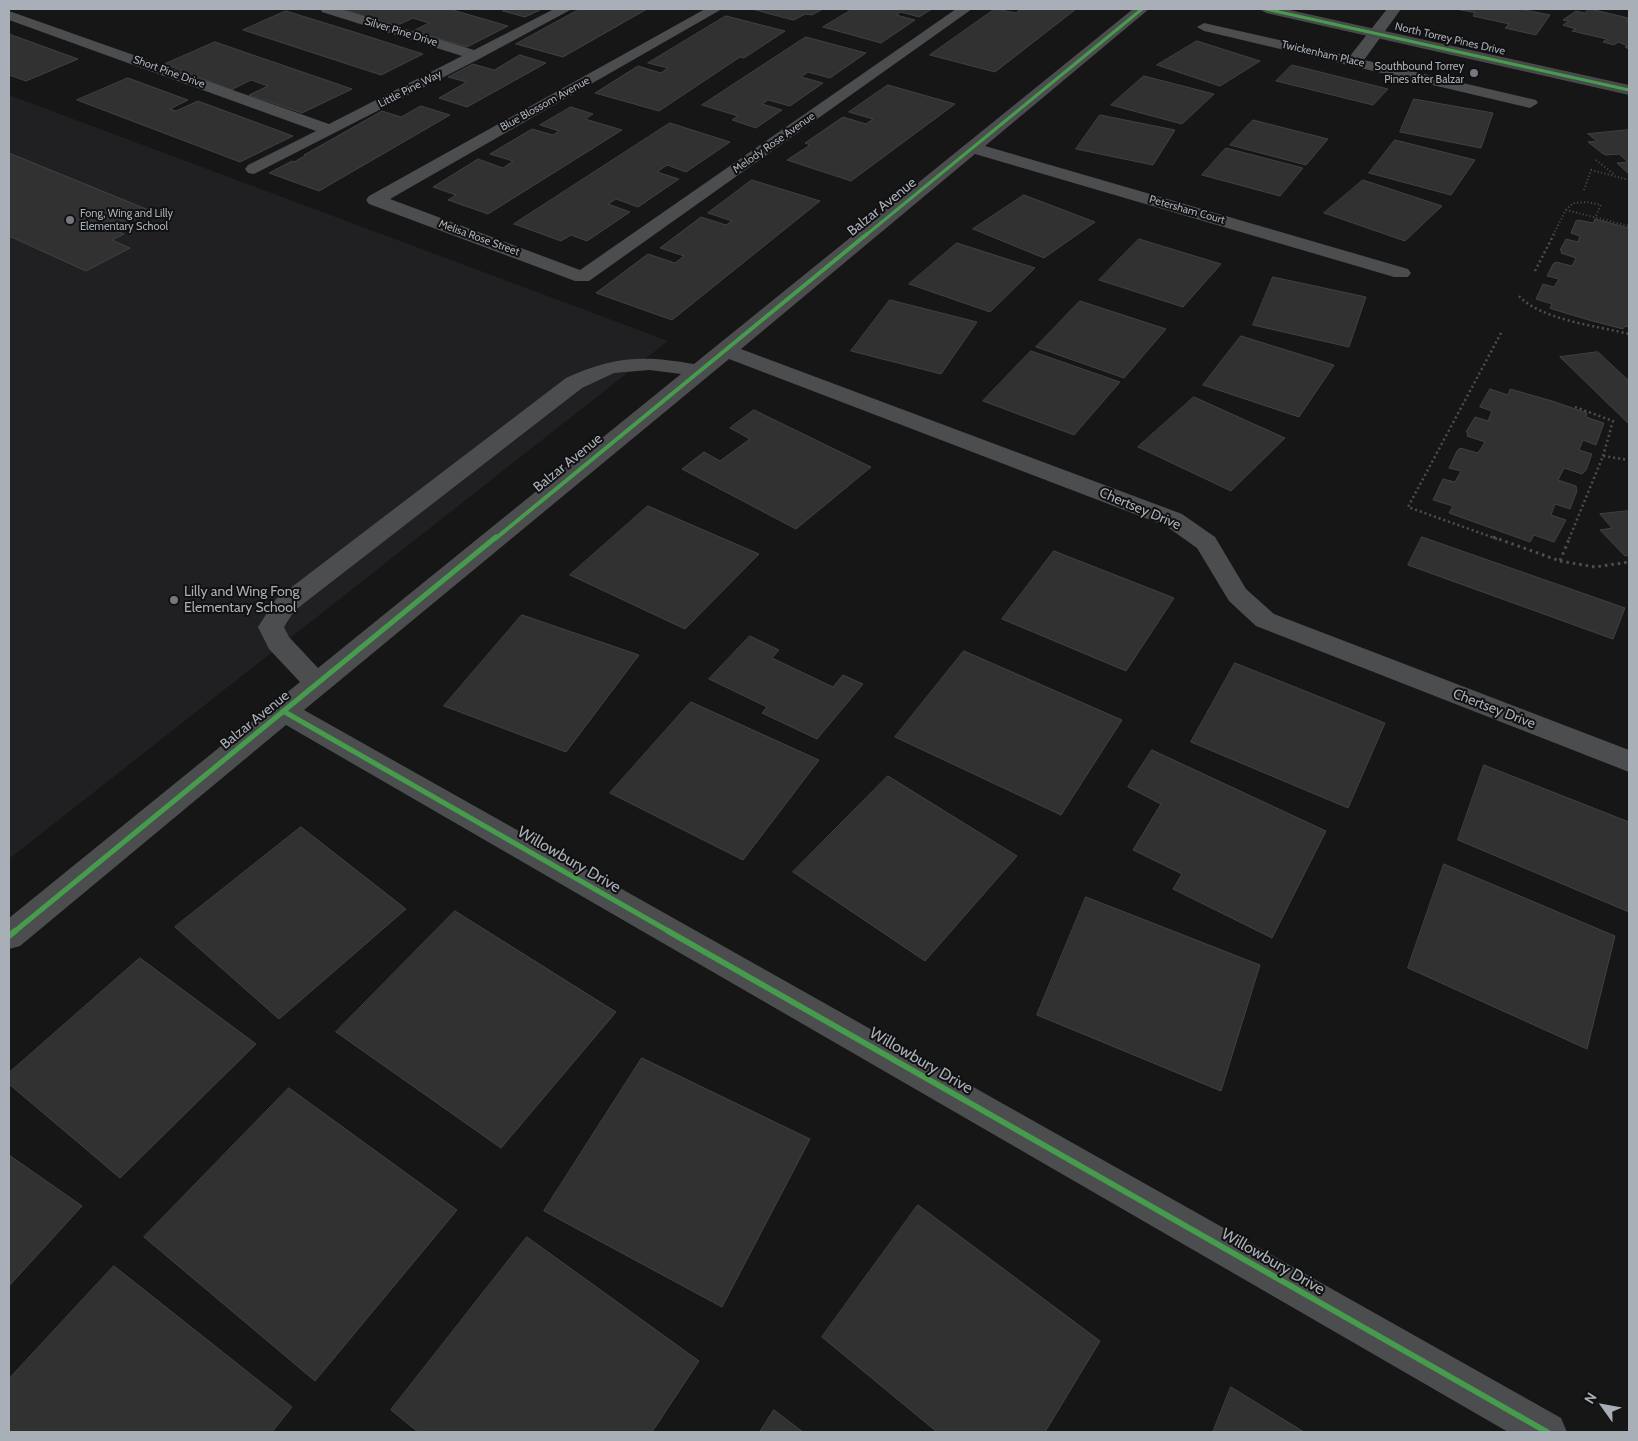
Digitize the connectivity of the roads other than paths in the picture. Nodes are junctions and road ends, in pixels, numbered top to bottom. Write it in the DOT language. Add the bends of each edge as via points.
graph roads {
  1 [pos="326,9"];
  2 [pos="565,9"];
  3 [pos="715,9"];
  4 [pos="965,9"];
  5 [pos="1142,9"];
  6 [pos="1266,9"];
  7 [pos="1394,9"];
  8 [pos="9,15"];
  9 [pos="1204,27"];
  10 [pos="1377,33"];
  11 [pos="476,55"];
  12 [pos="1354,62"];
  13 [pos="1629,90"];
  14 [pos="1530,102"];
  15 [pos="330,130"];
  16 [pos="972,148"];
  17 [pos="254,169"];
  18 [pos="375,200"];
  19 [pos="1401,273"];
  20 [pos="582,276"];
  21 [pos="726,350"];
  22 [pos="698,371"];
  23 [pos="317,684"];
  24 [pos="283,711"];
  25 [pos="1629,761"];
  26 [pos="9,936"];
  27 [pos="1547,1432"];
  1 -- 11 [label="street, Silver Pine Drive"];
  2 -- 11 [label="street, Little Pine Way"];
  3 -- 18 [label="street, Blue Blossom Avenue"];
  4 -- 20 [label="street, Melody Rose Avenue"];
  5 -- 16 [label="street, Balzar Avenue"];
  6 -- 10 [label="main road, North Torrey Pines Drive"];
  7 -- 10 [label="street"];
  8 -- 15 [label="street, Short Pine Drive"];
  9 -- 12 [label="street, Twickenham Place"];
  10 -- 12 [label="street"];
  10 -- 13 [label="main road, North Torrey Pines Drive"];
  11 -- 15 [label="street, Little Pine Way"];
  12 -- 14 [label="street, Twickenham Place"];
  15 -- 17 [label="street, Little Pine Way"];
  16 -- 19 [label="street, Petersham Court"];
  16 -- 21 [label="street, Balzar Avenue"];
  18 -- 20 [label="street, Melisa Rose Street"];
  21 -- 22 [label="street, Balzar Avenue"];
  21 -- 25 [label="street, Chertsey Drive" via="1174,520 1208,544 1232,591 1247,609 1265,620"];
  22 -- 23 [label="street, Balzar Avenue"];
  22 -- 23 [label="street" via="651,362 625,364 600,370 574,383 285,605 271,628 278,642"];
  23 -- 24 [label="street, Balzar Avenue"];
  24 -- 26 [label="street, Balzar Avenue"];
  24 -- 27 [label="street, Willowbury Drive"];
}
